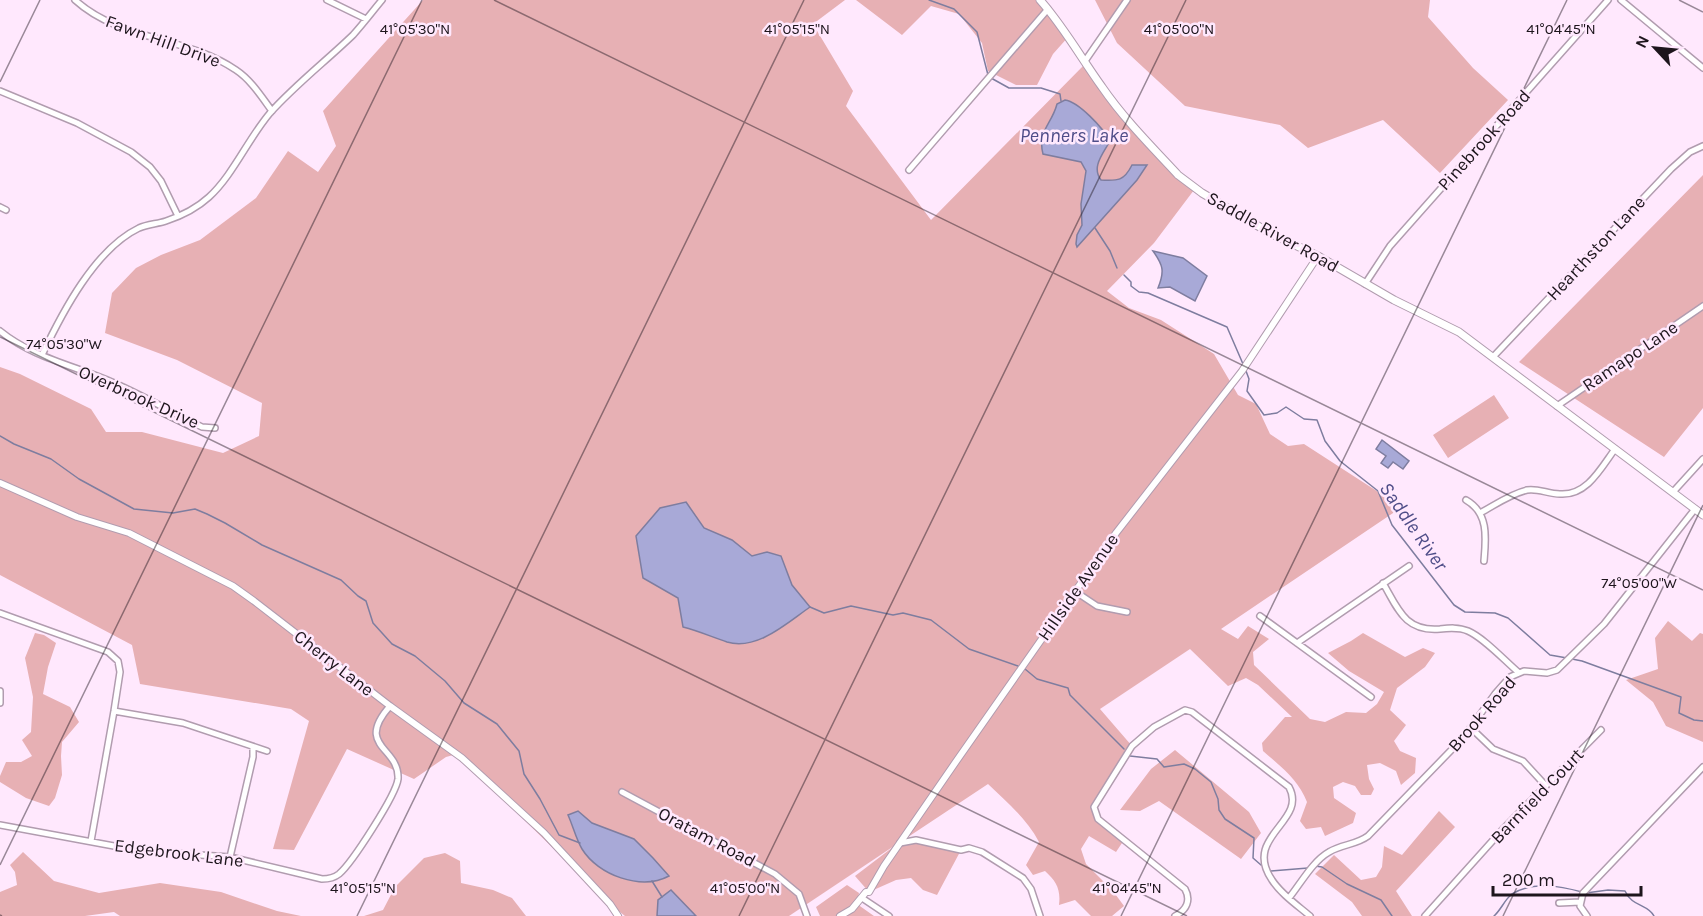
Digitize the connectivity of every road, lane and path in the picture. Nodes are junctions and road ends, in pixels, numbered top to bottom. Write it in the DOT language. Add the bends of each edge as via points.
graph roads {
  1 [pos="75,0"];
  2 [pos="327,0"];
  3 [pos="382,0"];
  4 [pos="1040,0"];
  5 [pos="1127,0"];
  6 [pos="1608,0"];
  7 [pos="1621,0"];
  8 [pos="1048,9"];
  9 [pos="366,19"];
  10 [pos="1085,61"];
  11 [pos="1703,68"];
  12 [pos="0,91"];
  13 [pos="272,111"];
  14 [pos="1703,146"];
  15 [pos="909,170"];
  16 [pos="178,216"];
  17 [pos="1318,256"];
  18 [pos="1365,284"];
  19 [pos="1703,306"];
  20 [pos="0,331"];
  21 [pos="42,356"];
  22 [pos="1493,357"];
  23 [pos="1557,406"];
  24 [pos="215,428"];
  25 [pos="1615,449"];
  26 [pos="1703,459"];
  27 [pos="0,483"];
  28 [pos="1673,492"];
  29 [pos="1466,500"];
  30 [pos="1695,509"];
  31 [pos="1480,513"];
  32 [pos="1703,515"];
  33 [pos="1484,561"];
  34 [pos="1409,566"];
  35 [pos="1383,583"];
  36 [pos="1076,592"];
  37 [pos="1127,612"];
  38 [pos="2,614"];
  39 [pos="1260,616"];
  40 [pos="0,623"];
  41 [pos="1297,643"];
  42 [pos="1518,672"];
  43 [pos="0,691"];
  44 [pos="1371,697"];
  45 [pos="0,704"];
  46 [pos="390,706"];
  47 [pos="114,711"];
  48 [pos="1471,728"];
  49 [pos="1601,730"];
  50 [pos="252,747"];
  51 [pos="267,752"];
  52 [pos="1703,768"];
  53 [pos="1546,786"];
  54 [pos="622,792"];
  55 [pos="0,825"];
  56 [pos="91,842"];
  57 [pos="900,843"];
  58 [pos="230,857"];
  59 [pos="862,898"];
  60 [pos="1289,898"];
  61 [pos="1580,902"];
  62 [pos="1559,903"];
  63 [pos="618,916"];
  64 [pos="807,916"];
  65 [pos="840,916"];
  66 [pos="889,916"];
  67 [pos="1040,916"];
  68 [pos="1175,916"];
  69 [pos="1310,916"];
  70 [pos="1425,916"];
  71 [pos="1587,916"];
  1 -- 13 [label="street, Fawn Hill Drive" via="121,28 220,61 245,77"];
  2 -- 9 [label="street"];
  3 -- 9 [label="street"];
  4 -- 8 [label="main road, Saddle River Road"];
  5 -- 10 [label="street"];
  6 -- 18 [label="street, Pinebrook Road" via="1390,246"];
  7 -- 11 [label="street"];
  8 -- 10 [label="main road, Saddle River Road"];
  8 -- 15 [label="street"];
  9 -- 13 [label="street"];
  10 -- 17 [label="main road, Saddle River Road" via="1122,113 1178,175 1270,233"];
  12 -- 16 [label="street" via="77,123 131,152 150,167"];
  13 -- 16 [label="street" via="213,193"];
  14 -- 22 [label="street, Hearthston Lane" via="1671,169"];
  16 -- 21 [label="street" via="138,228 108,252 68,304"];
  17 -- 18 [label="main road, Saddle River Road"];
  17 -- 36 [label="street, Hillside Avenue" via="1255,354 1116,533"];
  18 -- 22 [label="main road, Saddle River Road" via="1459,332"];
  19 -- 23 [label="street, Ramapo Lane"];
  20 -- 21 [label="street, Overbrook Drive"];
  21 -- 24 [label="street, Overbrook Drive" via="113,382 202,427"];
  22 -- 23 [label="main road, Saddle River Road"];
  23 -- 25 [label="main road, Saddle River Road"];
  25 -- 28 [label="main road, Saddle River Road"];
  25 -- 31 [label="street" via="1577,492 1563,495 1527,490"];
  26 -- 28 [label="street"];
  27 -- 46 [label="street, Cherry Lane" via="77,517 129,533 233,586"];
  28 -- 30 [label="main road, Saddle River Road"];
  29 -- 31 [label="street"];
  30 -- 32 [label="main road, Saddle River Road"];
  30 -- 42 [label="street, Brook Road" via="1615,612 1572,656 1552,672"];
  31 -- 33 [label="street" via="1485,531"];
  34 -- 35 [label="street"];
  35 -- 41 [label="street"];
  35 -- 42 [label="street" via="1398,610 1412,624 1432,630 1468,631"];
  36 -- 37 [label="street" via="1097,606"];
  36 -- 57 [label="street, Hillside Avenue"];
  38 -- 40 [label="street"];
  38 -- 47 [label="street" via="114,655 120,672"];
  39 -- 41 [label="street"];
  41 -- 44 [label="street"];
  42 -- 48 [label="street, Brook Road" via="1497,691"];
  43 -- 45 [label="street"];
  46 -- 58 [label="street, Edgebrook Lane" via="376,728 379,743 396,768 396,787 378,820 339,874 322,879"];
  46 -- 63 [label="street, Cherry Lane" via="462,758 544,833"];
  47 -- 50 [label="street" via="183,723"];
  47 -- 56 [label="street"];
  48 -- 53 [label="street" via="1493,749 1522,761"];
  48 -- 60 [label="street, Brook Road" via="1368,837 1323,856"];
  49 -- 53 [label="street, Barnfield Court"];
  50 -- 51 [label="street"];
  50 -- 58 [label="street"];
  52 -- 61 [label="street" via="1585,890"];
  53 -- 70 [label="street, Barnfield Court"];
  54 -- 64 [label="street, Oratam Road" via="775,874 798,894"];
  55 -- 56 [label="street, Edgebrook Lane"];
  56 -- 58 [label="street, Edgebrook Lane" via="141,851"];
  57 -- 59 [label="street, Hillside Avenue"];
  57 -- 67 [label="street" via="916,840 982,852 1023,878"];
  59 -- 65 [label="street, Hillside Avenue"];
  59 -- 66 [label="street"];
  60 -- 68 [label="street" via="1272,880 1264,854 1272,834 1291,811 1291,791 1202,719 1185,710 1154,727 1132,746 1094,807 1098,819 1185,889 1186,907"];
  60 -- 69 [label="street"];
  61 -- 62 [label="street"];
  61 -- 71 [label="street" via="1581,911"];
}
